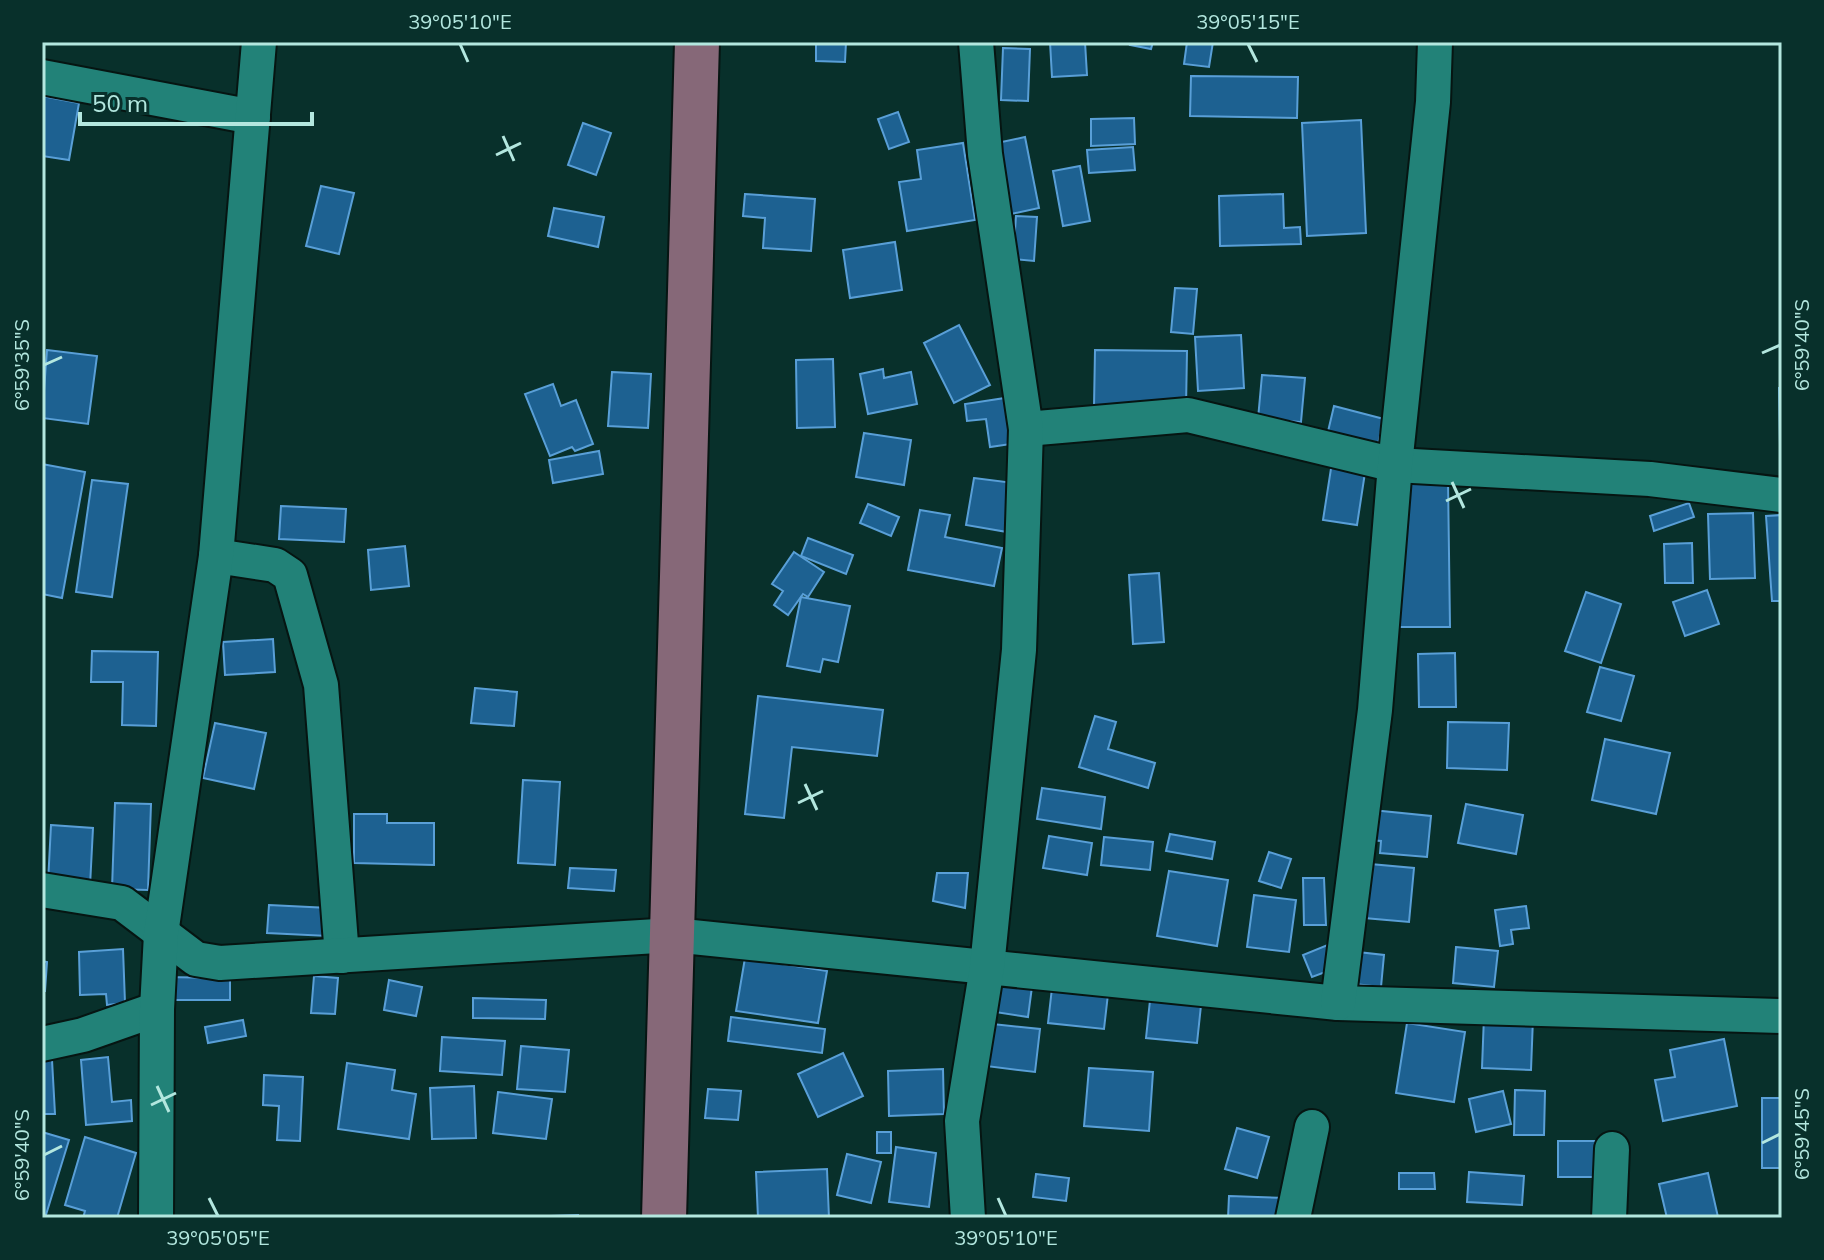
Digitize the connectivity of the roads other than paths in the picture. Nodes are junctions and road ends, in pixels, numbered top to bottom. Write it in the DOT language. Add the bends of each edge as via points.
graph roads {
  1 [pos="259,42"];
  2 [pos="697,42"];
  3 [pos="976,42"];
  4 [pos="1435,42"];
  5 [pos="42,77"];
  6 [pos="253,117"];
  7 [pos="1026,429"];
  8 [pos="1395,465"];
  9 [pos="1782,495"];
  10 [pos="216,556"];
  11 [pos="42,890"];
  12 [pos="161,934"];
  13 [pos="673,935"];
  14 [pos="342,956"];
  15 [pos="987,967"];
  16 [pos="1338,1003"];
  17 [pos="157,1009"];
  18 [pos="1782,1016"];
  19 [pos="42,1044"];
  20 [pos="1312,1127"];
  21 [pos="1612,1149"];
  22 [pos="156,1218"];
  23 [pos="664,1218"];
  24 [pos="968,1218"];
  25 [pos="1293,1218"];
  26 [pos="1609,1218"];
  1 -- 6 [label="street"];
  2 -- 13 [label="main road"];
  3 -- 7 [label="street" via="985,154"];
  4 -- 8 [label="street"];
  5 -- 6 [label="street"];
  6 -- 10 [label="street"];
  7 -- 8 [label="street" via="1188,415"];
  7 -- 15 [label="street" via="1019,650"];
  8 -- 9 [label="street" via="1650,479"];
  8 -- 16 [label="street" via="1375,710"];
  10 -- 12 [label="street"];
  10 -- 14 [label="street" via="275,565 290,575 321,685"];
  11 -- 12 [label="street" via="122,903"];
  12 -- 14 [label="street" via="196,959 220,963"];
  12 -- 17 [label="street"];
  13 -- 14 [label="street"];
  13 -- 15 [label="street"];
  13 -- 23 [label="main road"];
  15 -- 16 [label="street"];
  15 -- 24 [label="street" via="962,1121"];
  16 -- 18 [label="street"];
  17 -- 19 [label="street"];
  17 -- 22 [label="street"];
  20 -- 25 [label="street"];
  21 -- 26 [label="street"];
}
